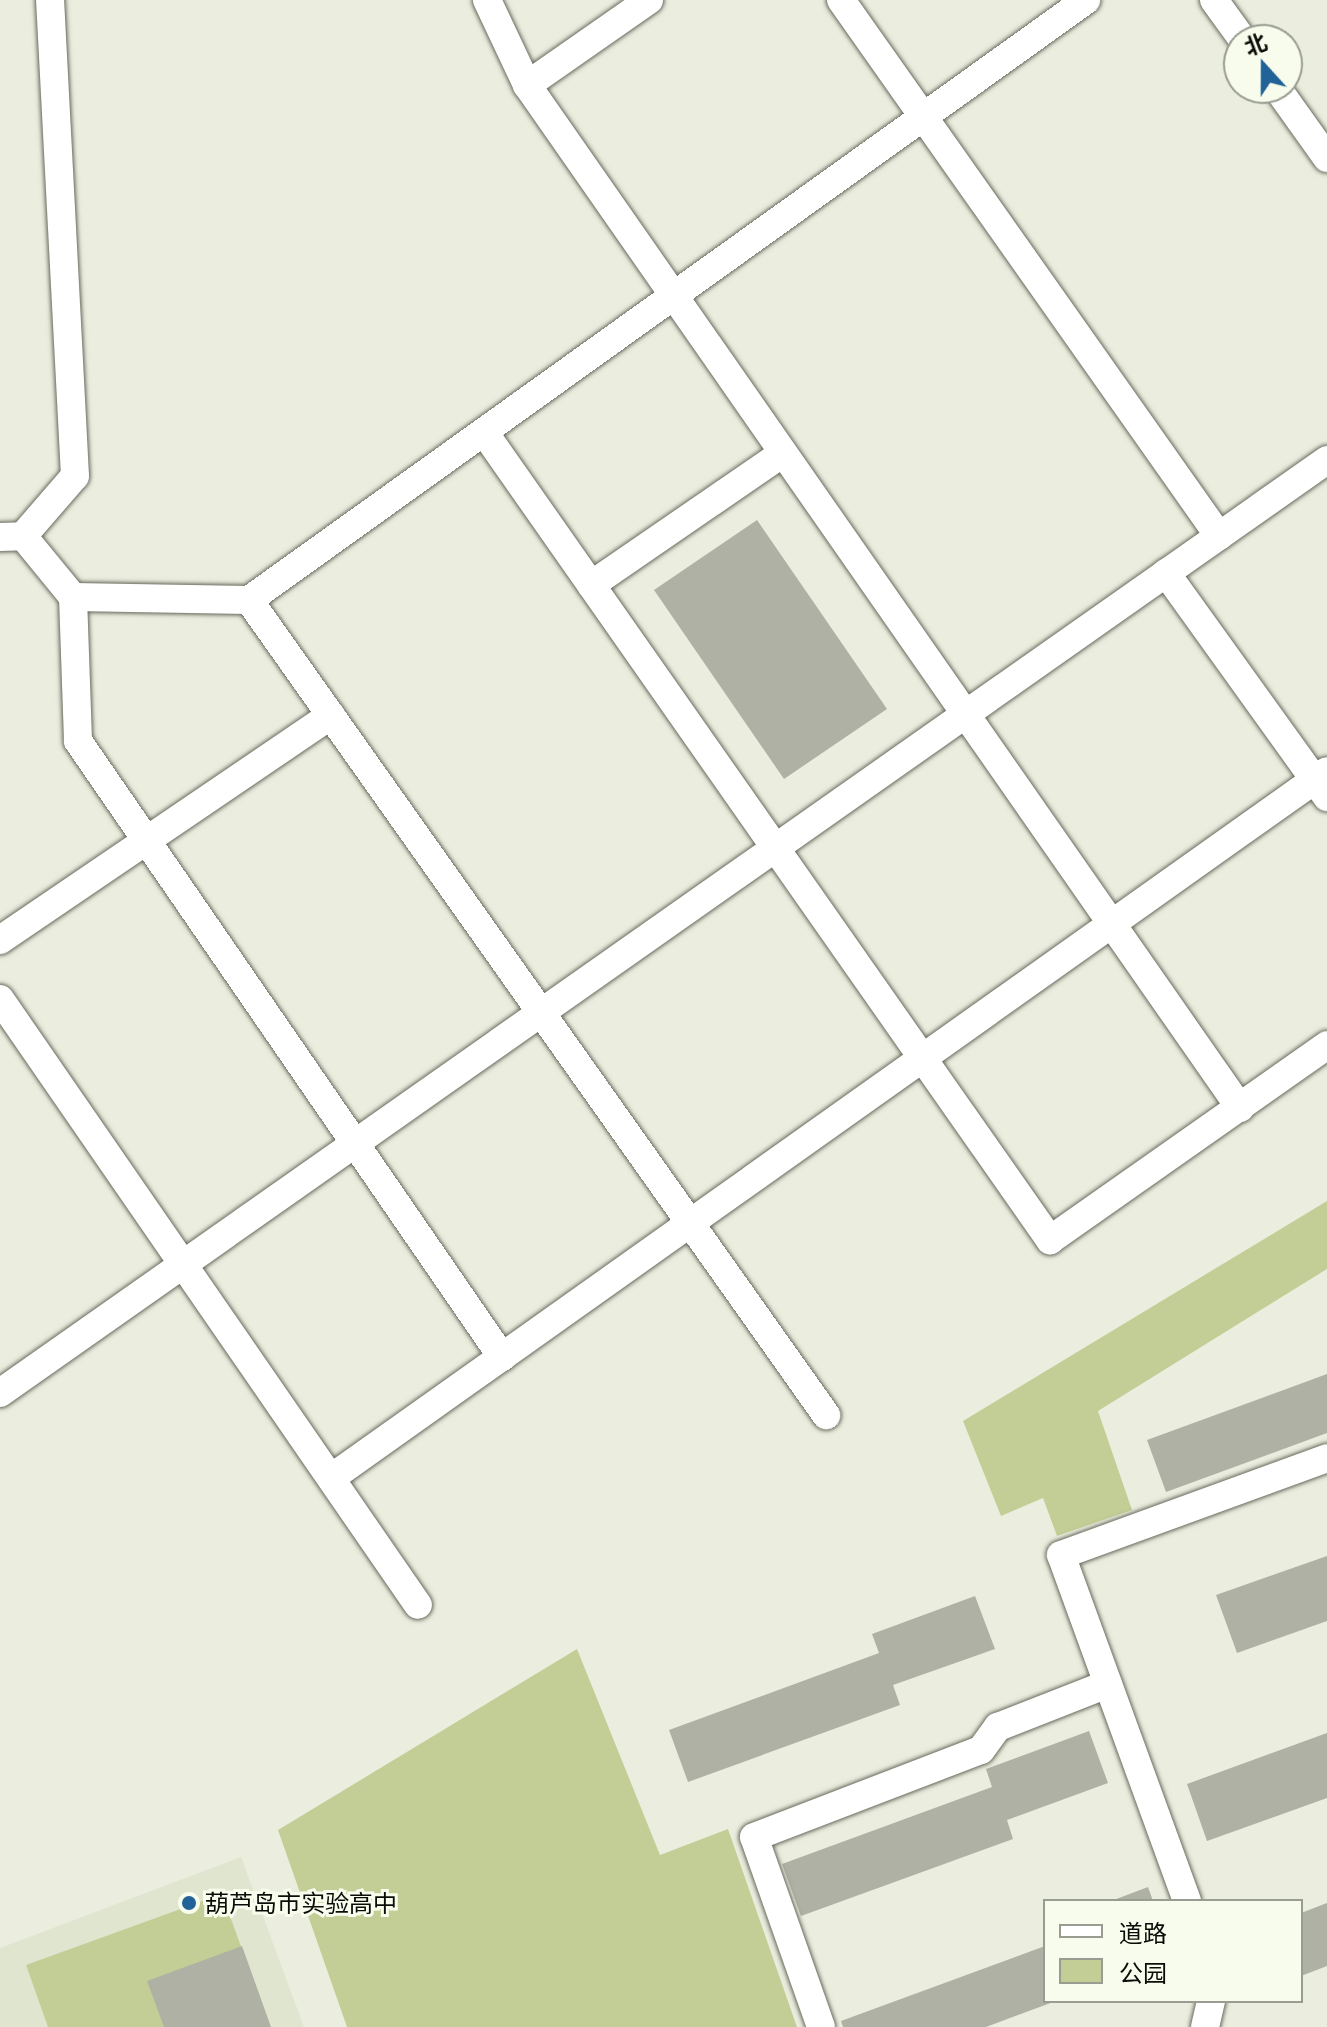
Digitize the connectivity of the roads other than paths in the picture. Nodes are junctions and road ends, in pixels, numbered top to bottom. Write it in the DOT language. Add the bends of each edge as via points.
graph roads {
  1 [pos="50,0"];
  2 [pos="487,0"];
  3 [pos="649,0"];
  4 [pos="841,0"];
  5 [pos="1086,0"];
  6 [pos="1214,0"];
  7 [pos="1231,24"];
  8 [pos="527,85"];
  9 [pos="1288,104"];
  10 [pos="923,116"];
  11 [pos="1327,158"];
  12 [pos="674,296"];
  13 [pos="484,432"];
  14 [pos="783,453"];
  15 [pos="1327,460"];
  16 [pos="11,536"];
  17 [pos="1219,536"];
  18 [pos="1166,573"];
  19 [pos="591,585"];
  20 [pos="73,597"];
  21 [pos="249,600"];
  22 [pos="965,714"];
  23 [pos="331,715"];
  24 [pos="1323,782"];
  25 [pos="145,841"];
  26 [pos="775,848"];
  27 [pos="1111,924"];
  28 [pos="0,940"];
  29 [pos="0,999"];
  30 [pos="541,1013"];
  31 [pos="1327,1045"];
  32 [pos="923,1058"];
  33 [pos="1240,1108"];
  34 [pos="351,1146"];
  35 [pos="690,1224"];
  36 [pos="183,1265"];
  37 [pos="502,1357"];
  38 [pos="0,1393"];
  39 [pos="826,1415"];
  40 [pos="1327,1458"];
  41 [pos="331,1478"];
  42 [pos="418,1605"];
  43 [pos="1108,1684"];
  44 [pos="1186,1899"];
  45 [pos="1211,2003"];
  46 [pos="821,2027"];
  47 [pos="1205,2027"];
  1 -- 16 [label="street" via="75,476"];
  2 -- 8 [label="street"];
  3 -- 8 [label="street"];
  4 -- 10 [label="street"];
  5 -- 10 [label="street"];
  6 -- 7 [label="street"];
  8 -- 12 [label="street"];
  9 -- 11 [label="street"];
  10 -- 12 [label="street"];
  10 -- 17 [label="street"];
  12 -- 13 [label="street"];
  12 -- 14 [label="street"];
  13 -- 19 [label="street"];
  13 -- 21 [label="street"];
  14 -- 19 [label="street"];
  14 -- 22 [label="street"];
  15 -- 17 [label="street"];
  16 -- 20 [label="street"];
  17 -- 18 [label="street"];
  18 -- 22 [label="street"];
  18 -- 24 [label="street"];
  19 -- 26 [label="street"];
  20 -- 21 [label="street"];
  20 -- 25 [label="street" via="78,741"];
  21 -- 23 [label="street"];
  22 -- 26 [label="street"];
  22 -- 27 [label="street"];
  23 -- 25 [label="street"];
  23 -- 30 [label="street"];
  24 -- 27 [label="street"];
  25 -- 28 [label="street"];
  25 -- 34 [label="street"];
  26 -- 30 [label="street"];
  26 -- 32 [label="street"];
  27 -- 32 [label="street"];
  27 -- 33 [label="street"];
  29 -- 36 [label="street"];
  30 -- 34 [label="street"];
  30 -- 35 [label="street"];
  31 -- 33 [label="street"];
  32 -- 33 [label="street" via="1050,1240"];
  32 -- 35 [label="street"];
  34 -- 36 [label="street"];
  34 -- 37 [label="street"];
  35 -- 37 [label="street"];
  35 -- 39 [label="street"];
  36 -- 38 [label="street"];
  36 -- 41 [label="street"];
  37 -- 41 [label="street"];
  40 -- 43 [label="street" via="1061,1555"];
  41 -- 42 [label="street"];
  43 -- 44 [label="street"];
  43 -- 46 [label="street" via="998,1727 981,1750 754,1837"];
  45 -- 47 [label="street"];
}
